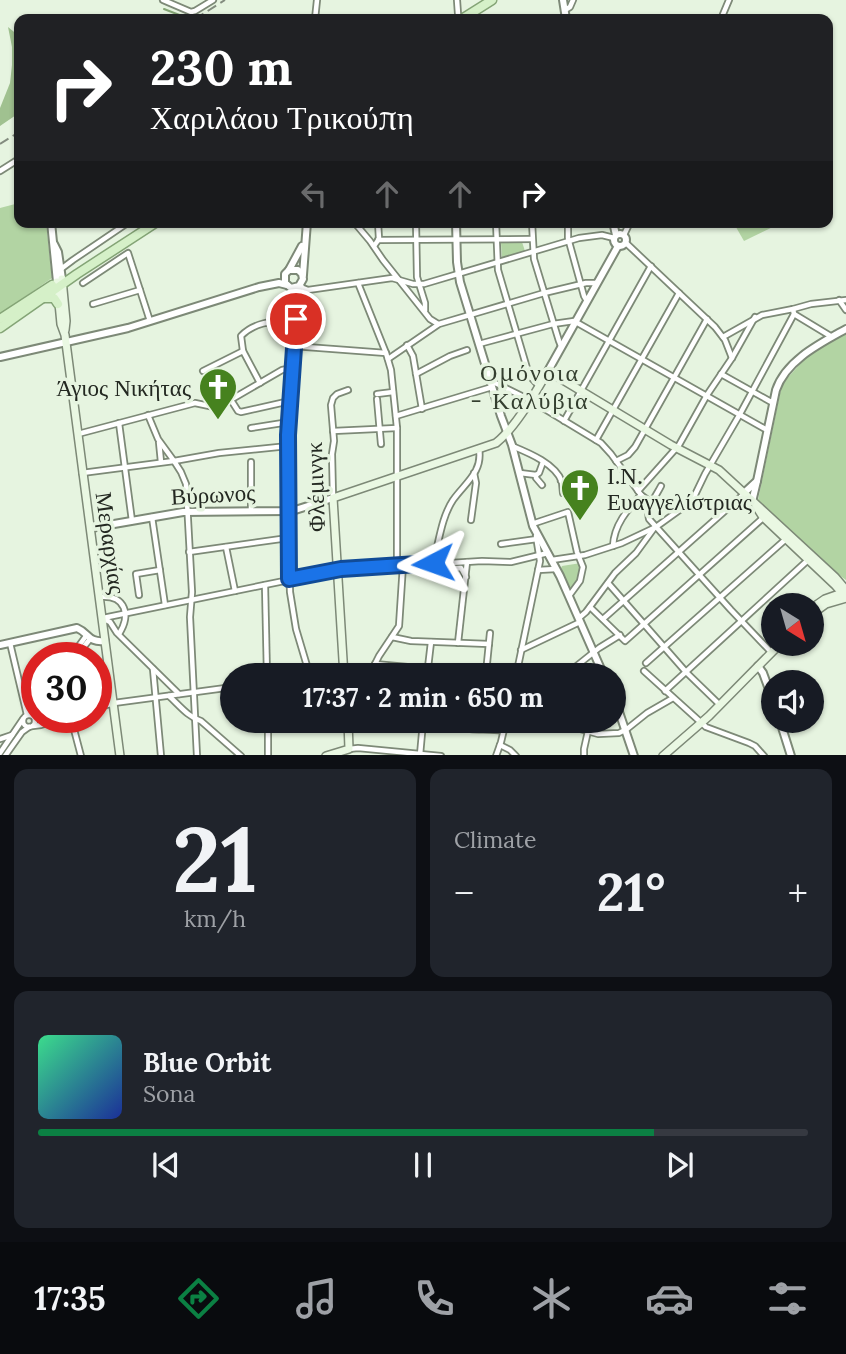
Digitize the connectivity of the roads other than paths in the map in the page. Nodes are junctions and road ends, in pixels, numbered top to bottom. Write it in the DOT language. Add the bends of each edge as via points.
graph roads {
  1 [pos="163,0"];
  2 [pos="213,0"];
  3 [pos="492,0"];
  4 [pos="563,0"];
  5 [pos="573,0"];
  6 [pos="565,10"];
  7 [pos="466,14"];
  8 [pos="565,14"];
  9 [pos="52,228"];
  10 [pos="120,228"];
  11 [pos="139,228"];
  12 [pos="148,228"];
  13 [pos="306,228"];
  14 [pos="359,228"];
  15 [pos="378,228"];
  16 [pos="416,228"];
  17 [pos="456,228"];
  18 [pos="496,228"];
  19 [pos="532,228"];
  20 [pos="568,228"];
  21 [pos="615,228"];
  22 [pos="626,228"];
  23 [pos="496,238"];
  24 [pos="620,238"];
  25 [pos="417,239"];
  26 [pos="456,239"];
  27 [pos="532,239"];
  28 [pos="378,240"];
  29 [pos="568,240"];
  30 [pos="305,241"];
  31 [pos="53,243"];
  32 [pos="374,246"];
  33 [pos="533,252"];
  34 [pos="59,258"];
  35 [pos="73,260"];
  36 [pos="496,263"];
  37 [pos="651,266"];
  38 [pos="61,270"];
  39 [pos="288,271"];
  40 [pos="458,274"];
  41 [pos="400,280"];
  42 [pos="301,282"];
  43 [pos="83,283"];
  44 [pos="358,283"];
  45 [pos="597,283"];
  46 [pos="59,284"];
  47 [pos="581,284"];
  48 [pos="418,285"];
  49 [pos="288,286"];
  50 [pos="259,287"];
  51 [pos="312,289"];
  52 [pos="140,290"];
  53 [pos="544,293"];
  54 [pos="679,293"];
  55 [pos="43,298"];
  56 [pos="839,300"];
  57 [pos="846,300"];
  58 [pos="587,301"];
  59 [pos="298,303"];
  60 [pos="58,304"];
  61 [pos="93,304"];
  62 [pos="508,304"];
  63 [pos="846,310"];
  64 [pos="425,312"];
  65 [pos="794,312"];
  66 [pos="470,316"];
  67 [pos="755,317"];
  68 [pos="0,319"];
  69 [pos="296,319"];
  70 [pos="707,319"];
  71 [pos="150,321"];
  72 [pos="576,322"];
  73 [pos="439,324"];
  74 [pos="554,324"];
  75 [pos="0,328"];
  76 [pos="846,329"];
  77 [pos="517,333"];
  78 [pos="723,337"];
  79 [pos="832,337"];
  80 [pos="65,338"];
  81 [pos="609,340"];
  82 [pos="478,344"];
  83 [pos="293,345"];
  84 [pos="407,345"];
  85 [pos="562,347"];
  86 [pos="467,350"];
  87 [pos="243,351"];
  88 [pos="387,356"];
  89 [pos="0,357"];
  90 [pos="642,358"];
  91 [pos="732,358"];
  92 [pos="292,368"];
  93 [pos="203,371"];
  94 [pos="548,371"];
  95 [pos="416,374"];
  96 [pos="721,374"];
  97 [pos="674,377"];
  98 [pos="260,383"];
  99 [pos="491,384"];
  100 [pos="539,386"];
  101 [pos="348,390"];
  102 [pos="580,391"];
  103 [pos="393,392"];
  104 [pos="753,392"];
  105 [pos="707,395"];
  106 [pos="231,400"];
  107 [pos="530,400"];
  108 [pos="290,401"];
  109 [pos="773,403"];
  110 [pos="422,409"];
  111 [pos="613,410"];
  112 [pos="740,414"];
  113 [pos="148,415"];
  114 [pos="396,416"];
  115 [pos="564,421"];
  116 [pos="289,422"];
  117 [pos="118,423"];
  118 [pos="251,428"];
  119 [pos="380,428"];
  120 [pos="645,429"];
  121 [pos="397,430"];
  122 [pos="767,430"];
  123 [pos="333,431"];
  124 [pos="507,432"];
  125 [pos="78,434"];
  126 [pos="158,439"];
  127 [pos="596,440"];
  128 [pos="495,443"];
  129 [pos="381,444"];
  130 [pos="288,446"];
  131 [pos="512,446"];
  132 [pos="479,448"];
  133 [pos="677,448"];
  134 [pos="174,461"];
  135 [pos="616,461"];
  136 [pos="161,462"];
  137 [pos="543,462"];
  138 [pos="251,463"];
  139 [pos="711,465"];
  140 [pos="125,467"];
  141 [pos="82,472"];
  142 [pos="474,473"];
  143 [pos="519,473"];
  144 [pos="536,475"];
  145 [pos="397,476"];
  146 [pos="561,481"];
  147 [pos="757,481"];
  148 [pos="542,485"];
  149 [pos="662,486"];
  150 [pos="639,493"];
  151 [pos="563,494"];
  152 [pos="744,494"];
  153 [pos="580,497"];
  154 [pos="333,498"];
  155 [pos="652,503"];
  156 [pos="754,503"];
  157 [pos="288,510"];
  158 [pos="251,511"];
  159 [pos="186,512"];
  160 [pos="152,517"];
  161 [pos="763,517"];
  162 [pos="471,520"];
  163 [pos="132,521"];
  164 [pos="532,524"];
  165 [pos="656,527"];
  166 [pos="90,528"];
  167 [pos="536,535"];
  168 [pos="288,537"];
  169 [pos="786,540"];
  170 [pos="501,544"];
  171 [pos="612,546"];
  172 [pos="226,547"];
  173 [pos="189,552"];
  174 [pos="678,552"];
  175 [pos="540,555"];
  176 [pos="550,556"];
  177 [pos="579,556"];
  178 [pos="808,560"];
  179 [pos="467,562"];
  180 [pos="433,563"];
  181 [pos="400,565"];
  182 [pos="557,569"];
  183 [pos="160,570"];
  184 [pos="338,570"];
  185 [pos="538,570"];
  186 [pos="699,575"];
  187 [pos="466,576"];
  188 [pos="289,579"];
  189 [pos="829,580"];
  190 [pos="842,582"];
  191 [pos="608,583"];
  192 [pos="265,585"];
  193 [pos="235,591"];
  194 [pos="845,594"];
  195 [pos="139,595"];
  196 [pos="569,596"];
  197 [pos="100,597"];
  198 [pos="720,598"];
  199 [pos="824,598"];
  200 [pos="191,600"];
  201 [pos="824,600"];
  202 [pos="624,601"];
  203 [pos="164,605"];
  204 [pos="824,605"];
  205 [pos="590,607"];
  206 [pos="126,613"];
  207 [pos="102,618"];
  208 [pos="603,619"];
  209 [pos="579,620"];
  210 [pos="741,621"];
  211 [pos="644,624"];
  212 [pos="490,633"];
  213 [pos="119,634"];
  214 [pos="620,635"];
  215 [pos="88,637"];
  216 [pos="392,637"];
  217 [pos="105,641"];
  218 [pos="761,641"];
  219 [pos="84,642"];
  220 [pos="431,642"];
  221 [pos="10,643"];
  222 [pos="458,643"];
  223 [pos="489,644"];
  224 [pos="0,645"];
  225 [pos="664,647"];
  226 [pos="521,650"];
  227 [pos="594,652"];
  228 [pos="768,656"];
  229 [pos="267,663"];
  230 [pos="306,663"];
  231 [pos="343,663"];
  232 [pos="375,663"];
  233 [pos="428,663"];
  234 [pos="487,663"];
  235 [pos="518,663"];
  236 [pos="580,663"];
  237 [pos="599,663"];
  238 [pos="646,663"];
  239 [pos="758,666"];
  240 [pos="152,668"];
  241 [pos="761,670"];
  242 [pos="644,671"];
  243 [pos="686,672"];
  244 [pos="220,689"];
  245 [pos="665,691"];
  246 [pos="195,692"];
  247 [pos="21,693"];
  248 [pos="180,695"];
  249 [pos="169,696"];
  250 [pos="155,697"];
  251 [pos="673,698"];
  252 [pos="114,703"];
  253 [pos="720,705"];
  254 [pos="195,719"];
  255 [pos="21,723"];
  256 [pos="701,723"];
  257 [pos="626,729"];
  258 [pos="626,732"];
  259 [pos="22,733"];
  260 [pos="74,733"];
  261 [pos="268,733"];
  262 [pos="348,733"];
  263 [pos="422,733"];
  264 [pos="503,733"];
  265 [pos="588,733"];
  266 [pos="597,733"];
  267 [pos="619,733"];
  268 [pos="784,733"];
  269 [pos="13,735"];
  270 [pos="0,739"];
  271 [pos="500,745"];
  272 [pos="233,748"];
  273 [pos="673,751"];
  274 [pos="349,752"];
  275 [pos="2,754"];
  276 [pos="81,755"];
  277 [pos="120,755"];
  278 [pos="160,755"];
  279 [pos="197,755"];
  280 [pos="233,755"];
  281 [pos="241,755"];
  282 [pos="268,755"];
  283 [pos="326,755"];
  284 [pos="420,755"];
  285 [pos="441,755"];
  286 [pos="496,755"];
  287 [pos="516,755"];
  288 [pos="584,755"];
  289 [pos="635,755"];
  290 [pos="663,755"];
  291 [pos="764,755"];
  292 [pos="791,755"];
  1 -- 2 [label="street" via="191,12"];
  3 -- 7 [label="main road"];
  4 -- 6 [label="street"];
  5 -- 6 [label="street"];
  6 -- 8 [label="street"];
  9 -- 31 [label="street, Μεραρχίας"];
  10 -- 35 [label="street"];
  11 -- 46 [label="main road"];
  12 -- 46 [label="main road"];
  13 -- 30 [label="street"];
  14 -- 32 [label="street"];
  15 -- 28 [label="street"];
  16 -- 25 [label="street"];
  17 -- 26 [label="street"];
  18 -- 23 [label="street"];
  19 -- 27 [label="street"];
  20 -- 29 [label="street"];
  21 -- 24 [label="street"];
  22 -- 24 [label="street"];
  23 -- 26 [label="street"];
  23 -- 27 [label="street"];
  23 -- 36 [label="street"];
  24 -- 29 [label="street" via="597,235"];
  24 -- 37 [label="street"];
  24 -- 45 [label="street" via="621,246"];
  25 -- 26 [label="street"];
  25 -- 28 [label="street"];
  25 -- 48 [label="street"];
  26 -- 40 [label="street"];
  27 -- 33 [label="street"];
  28 -- 32 [label="street"];
  29 -- 33 [label="street"];
  29 -- 47 [label="street"];
  30 -- 39 [label="street"];
  30 -- 42 [label="street"];
  31 -- 34 [label="street, Μεραρχίας"];
  31 -- 46 [label="street, Μεραρχίας"];
  32 -- 41 [label="street"];
  33 -- 36 [label="street"];
  33 -- 53 [label="street"];
  34 -- 35 [label="street"];
  34 -- 38 [label="street, Μεραρχίας"];
  35 -- 38 [label="street"];
  36 -- 40 [label="street"];
  36 -- 62 [label="street"];
  37 -- 54 [label="street"];
  37 -- 81 [label="street"];
  38 -- 46 [label="street, Μεραρχίας"];
  39 -- 42 [label="street" via="298,270"];
  39 -- 49 [label="street" via="284,277"];
  39 -- 50 [label="street"];
  40 -- 48 [label="street"];
  40 -- 66 [label="street"];
  41 -- 44 [label="street"];
  41 -- 48 [label="street"];
  41 -- 64 [label="street"];
  42 -- 49 [label="street" via="295,288"];
  42 -- 51 [label="street" via="305,289"];
  42 -- 59 [label="street"];
  43 -- 52 [label="street" via="128,253"];
  44 -- 51 [label="street"];
  44 -- 88 [label="street"];
  45 -- 47 [label="street"];
  45 -- 58 [label="street"];
  46 -- 55 [label="main road"];
  46 -- 60 [label="main road, Μεραρχίας"];
  46 -- 68 [label="main road"];
  46 -- 80 [label="main road, Μεραρχίας"];
  47 -- 53 [label="street"];
  47 -- 58 [label="street"];
  48 -- 64 [label="street"];
  49 -- 50 [label="street"];
  49 -- 59 [label="street"];
  50 -- 71 [label="street"];
  51 -- 59 [label="street"];
  52 -- 61 [label="street"];
  52 -- 71 [label="street"];
  53 -- 62 [label="street"];
  53 -- 74 [label="street"];
  54 -- 70 [label="street"];
  54 -- 90 [label="street"];
  55 -- 60 [label="main road" via="54,298"];
  55 -- 75 [label="main road"];
  56 -- 57 [label="street"];
  56 -- 63 [label="street"];
  56 -- 65 [label="street"];
  58 -- 72 [label="street"];
  59 -- 69 [label="street"];
  60 -- 80 [label="main road, Μεραρχίας"];
  62 -- 66 [label="street"];
  62 -- 77 [label="street"];
  64 -- 73 [label="street"];
  65 -- 67 [label="street"];
  65 -- 79 [label="street"];
  65 -- 104 [label="street"];
  66 -- 73 [label="street"];
  66 -- 82 [label="street"];
  67 -- 78 [label="street"];
  67 -- 91 [label="street"];
  69 -- 83 [label="street"];
  69 -- 87 [label="street" via="247,330 241,335"];
  70 -- 78 [label="street"];
  70 -- 97 [label="street"];
  71 -- 80 [label="street" via="110,333"];
  72 -- 74 [label="street"];
  72 -- 81 [label="street"];
  72 -- 85 [label="street"];
  73 -- 84 [label="street"];
  74 -- 77 [label="street"];
  74 -- 85 [label="street"];
  76 -- 79 [label="street"];
  77 -- 82 [label="street"];
  77 -- 100 [label="street" via="529,375"];
  78 -- 91 [label="street"];
  79 -- 109 [label="street" via="805,353 784,375"];
  80 -- 89 [label="street"];
  80 -- 125 [label="main road, Μεραρχίας"];
  81 -- 90 [label="street"];
  81 -- 102 [label="street"];
  82 -- 99 [label="street"];
  83 -- 88 [label="street"];
  83 -- 92 [label="street"];
  84 -- 88 [label="street"];
  84 -- 95 [label="street"];
  85 -- 94 [label="street"];
  86 -- 95 [label="street"];
  87 -- 93 [label="street"];
  87 -- 98 [label="street"];
  88 -- 103 [label="street"];
  90 -- 97 [label="street"];
  90 -- 111 [label="street"];
  91 -- 96 [label="street"];
  92 -- 98 [label="street"];
  92 -- 108 [label="street"];
  94 -- 100 [label="main road"];
  94 -- 102 [label="main road"];
  95 -- 110 [label="street"];
  96 -- 104 [label="street"];
  96 -- 105 [label="street"];
  97 -- 105 [label="street"];
  97 -- 120 [label="street"];
  98 -- 106 [label="street"];
  99 -- 107 [label="street"];
  99 -- 110 [label="street"];
  99 -- 124 [label="street"];
  100 -- 107 [label="main road"];
  101 -- 123 [label="street, Φλέμινγκ" via="332,401"];
  102 -- 111 [label="main road"];
  102 -- 115 [label="street"];
  103 -- 114 [label="street"];
  103 -- 119 [label="street" via="377,396"];
  104 -- 109 [label="street"];
  104 -- 112 [label="street"];
  105 -- 112 [label="street"];
  105 -- 133 [label="street"];
  106 -- 108 [label="street" via="241,412"];
  106 -- 113 [label="street" via="218,407 195,403"];
  107 -- 115 [label="street"];
  107 -- 124 [label="main road"];
  108 -- 116 [label="street"];
  109 -- 122 [label="street"];
  110 -- 114 [label="street"];
  111 -- 120 [label="main road"];
  111 -- 127 [label="street"];
  112 -- 122 [label="street"];
  112 -- 139 [label="street"];
  113 -- 117 [label="street"];
  113 -- 126 [label="street"];
  114 -- 121 [label="street"];
  115 -- 127 [label="street"];
  116 -- 118 [label="street"];
  116 -- 130 [label="street"];
  117 -- 125 [label="street"];
  117 -- 140 [label="street"];
  119 -- 121 [label="street"];
  119 -- 123 [label="street"];
  119 -- 129 [label="street"];
  120 -- 133 [label="main road"];
  120 -- 135 [label="street" via="631,452"];
  121 -- 145 [label="street"];
  122 -- 147 [label="street"];
  123 -- 154 [label="street, Φλέμινγκ"];
  124 -- 128 [label="main road"];
  124 -- 131 [label="street"];
  125 -- 141 [label="main road, Μεραρχίας"];
  126 -- 134 [label="street"];
  126 -- 136 [label="street"];
  127 -- 135 [label="street"];
  128 -- 131 [label="street"];
  128 -- 132 [label="main road, Βύρωνος"];
  130 -- 134 [label="street"];
  130 -- 157 [label="street"];
  131 -- 137 [label="street"];
  131 -- 143 [label="street"];
  132 -- 142 [label="street" via="480,465"];
  132 -- 145 [label="main road, Βύρωνος"];
  133 -- 139 [label="main road"];
  133 -- 150 [label="street"];
  134 -- 136 [label="street"];
  134 -- 159 [label="street" via="186,484"];
  135 -- 150 [label="street"];
  136 -- 140 [label="street"];
  137 -- 144 [label="street"];
  137 -- 146 [label="street"];
  138 -- 158 [label="street"];
  139 -- 152 [label="main road"];
  139 -- 165 [label="street" via="692,501"];
  140 -- 141 [label="street"];
  140 -- 163 [label="street"];
  141 -- 166 [label="main road, Μεραρχίας"];
  142 -- 162 [label="street"];
  142 -- 180 [label="street" via="449,507"];
  143 -- 144 [label="street"];
  143 -- 164 [label="street"];
  144 -- 148 [label="street"];
  145 -- 154 [label="main road, Βύρωνος"];
  145 -- 181 [label="street"];
  146 -- 151 [label="street"];
  146 -- 153 [label="street"];
  147 -- 152 [label="street"];
  147 -- 156 [label="street"];
  149 -- 155 [label="street"];
  150 -- 155 [label="street"];
  150 -- 171 [label="street" via="619,523"];
  152 -- 156 [label="main road"];
  152 -- 174 [label="street"];
  154 -- 157 [label="street, Βύρωνος"];
  154 -- 184 [label="main road, Φλέμινγκ"];
  155 -- 165 [label="street" via="648,514"];
  156 -- 161 [label="main road"];
  156 -- 190 [label="main road"];
  157 -- 158 [label="street, Βύρωνος"];
  157 -- 168 [label="street"];
  158 -- 159 [label="street, Βύρωνος"];
  159 -- 160 [label="street, Βύρωνος"];
  159 -- 173 [label="street"];
  160 -- 163 [label="street, Βύρωνος"];
  160 -- 183 [label="street"];
  161 -- 169 [label="main road"];
  161 -- 186 [label="street"];
  163 -- 166 [label="street, Βύρωνος"];
  164 -- 167 [label="street"];
  164 -- 177 [label="street" via="568,512"];
  165 -- 171 [label="street"];
  165 -- 174 [label="street"];
  165 -- 191 [label="street"];
  166 -- 197 [label="main road, Μεραρχίας"];
  167 -- 170 [label="street"];
  167 -- 175 [label="street"];
  167 -- 176 [label="street"];
  168 -- 172 [label="street"];
  168 -- 188 [label="street"];
  169 -- 178 [label="main road"];
  169 -- 198 [label="street"];
  171 -- 177 [label="street"];
  172 -- 173 [label="street"];
  172 -- 193 [label="street"];
  173 -- 200 [label="street"];
  174 -- 186 [label="street"];
  174 -- 202 [label="street"];
  175 -- 176 [label="street"];
  175 -- 179 [label="street" via="512,562"];
  175 -- 185 [label="street"];
  176 -- 177 [label="street"];
  176 -- 182 [label="street"];
  177 -- 196 [label="street" via="582,575"];
  178 -- 189 [label="main road"];
  178 -- 210 [label="street"];
  179 -- 180 [label="street"];
  179 -- 187 [label="street"];
  180 -- 181 [label="street"];
  180 -- 187 [label="street" via="434,569 461,569"];
  181 -- 184 [label="street"];
  181 -- 216 [label="street" via="400,622"];
  182 -- 185 [label="street"];
  182 -- 196 [label="street"];
  183 -- 195 [label="street" via="136,574"];
  183 -- 203 [label="street"];
  184 -- 188 [label="street"];
  184 -- 231 [label="main road, Φλέμινγκ"];
  185 -- 226 [label="street"];
  186 -- 198 [label="street"];
  186 -- 211 [label="street"];
  187 -- 222 [label="street"];
  188 -- 192 [label="street"];
  188 -- 230 [label="street"];
  189 -- 194 [label="main road"];
  189 -- 199 [label="main road" via="831,587"];
  190 -- 194 [label="main road"];
  191 -- 202 [label="street"];
  191 -- 205 [label="street"];
  192 -- 193 [label="street"];
  192 -- 229 [label="street"];
  193 -- 200 [label="street"];
  194 -- 201 [label="main road"];
  194 -- 204 [label="main road"];
  196 -- 209 [label="street"];
  197 -- 206 [label="street" via="115,600"];
  197 -- 207 [label="main road, Μεραρχίας"];
  198 -- 210 [label="street"];
  198 -- 225 [label="street"];
  200 -- 203 [label="street"];
  200 -- 246 [label="street"];
  202 -- 208 [label="street"];
  202 -- 211 [label="street"];
  203 -- 206 [label="street"];
  205 -- 208 [label="street"];
  205 -- 209 [label="street"];
  206 -- 207 [label="street"];
  206 -- 213 [label="street"];
  207 -- 213 [label="street"];
  207 -- 217 [label="main road, Μεραρχίας"];
  208 -- 214 [label="street"];
  209 -- 226 [label="street"];
  209 -- 227 [label="street"];
  210 -- 218 [label="street"];
  210 -- 243 [label="street"];
  211 -- 214 [label="street" via="625,641"];
  211 -- 225 [label="street"];
  212 -- 223 [label="street"];
  213 -- 240 [label="street"];
  214 -- 227 [label="street"];
  215 -- 217 [label="street"];
  215 -- 219 [label="street"];
  215 -- 221 [label="street" via="77,628"];
  216 -- 220 [label="street"];
  216 -- 232 [label="street"];
  217 -- 252 [label="main road, Μεραρχίας"];
  220 -- 222 [label="street"];
  220 -- 233 [label="street"];
  221 -- 224 [label="street"];
  221 -- 247 [label="street"];
  222 -- 223 [label="street"];
  223 -- 234 [label="street"];
  225 -- 238 [label="street"];
  225 -- 243 [label="street"];
  226 -- 235 [label="street"];
  227 -- 236 [label="street"];
  227 -- 237 [label="street"];
  228 -- 239 [label="main road"];
  239 -- 241 [label="street"];
  239 -- 253 [label="main road"];
  240 -- 248 [label="street"];
  240 -- 250 [label="street"];
  242 -- 245 [label="street"];
  243 -- 245 [label="street"];
  243 -- 253 [label="street"];
  244 -- 246 [label="street"];
  245 -- 251 [label="street"];
  246 -- 248 [label="street"];
  246 -- 254 [label="street"];
  248 -- 249 [label="street"];
  249 -- 250 [label="street"];
  249 -- 254 [label="street"];
  250 -- 252 [label="street"];
  250 -- 278 [label="street"];
  251 -- 256 [label="street"];
  251 -- 257 [label="street"];
  252 -- 277 [label="main road, Μεραρχίας"];
  253 -- 256 [label="main road"];
  254 -- 272 [label="street"];
  254 -- 279 [label="street"];
  255 -- 269 [label="street"];
  256 -- 273 [label="main road"];
  256 -- 291 [label="street" via="755,746"];
  258 -- 289 [label="street"];
  259 -- 275 [label="street"];
  260 -- 276 [label="street"];
  261 -- 282 [label="street"];
  262 -- 274 [label="main road"];
  263 -- 284 [label="street"];
  264 -- 271 [label="street"];
  265 -- 288 [label="street"];
  266 -- 267 [label="street"];
  268 -- 292 [label="street"];
  269 -- 270 [label="street"];
  269 -- 275 [label="street"];
  271 -- 286 [label="street"];
  271 -- 287 [label="street"];
  272 -- 280 [label="street"];
  272 -- 281 [label="street"];
  273 -- 290 [label="main road"];
  274 -- 283 [label="main road"];
  274 -- 284 [label="street" via="358,748"];
  284 -- 285 [label="street"];
}
